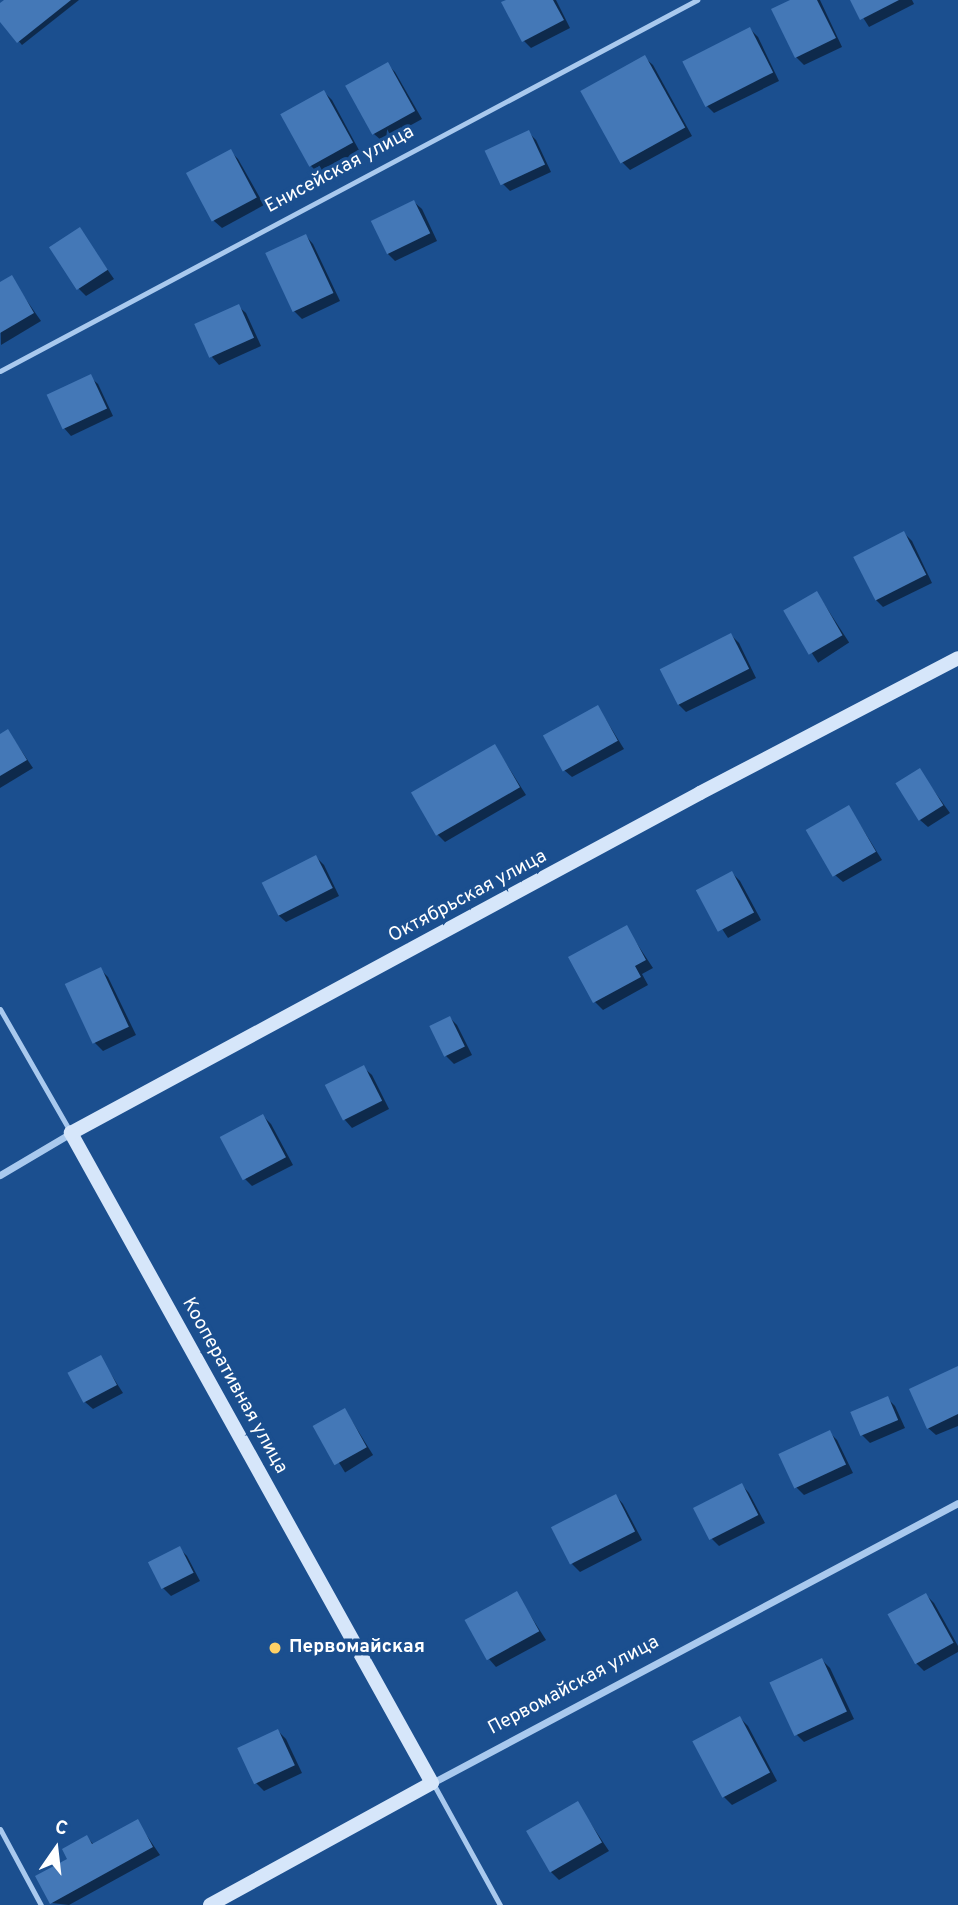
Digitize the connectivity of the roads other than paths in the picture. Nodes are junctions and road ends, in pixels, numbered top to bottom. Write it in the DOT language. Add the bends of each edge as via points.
graph roads {
  1 [pos="696,0"];
  2 [pos="0,371"];
  3 [pos="958,658"];
  4 [pos="0,1009"];
  5 [pos="71,1133"];
  6 [pos="0,1175"];
  7 [pos="958,1503"];
  8 [pos="432,1783"];
  9 [pos="0,1829"];
  10 [pos="41,1905"];
  11 [pos="209,1905"];
  12 [pos="500,1905"];
  1 -- 2 [label="lane, Енисейская улица"];
  3 -- 5 [label="main road, Октябрьская улица"];
  4 -- 5 [label="lane, Кооперативная улица"];
  5 -- 6 [label="street, Октябрьская улица"];
  5 -- 8 [label="main road, Кооперативная улица"];
  7 -- 8 [label="street, Первомайская улица"];
  8 -- 11 [label="main road, Первомайская улица"];
  8 -- 12 [label="lane"];
  9 -- 10 [label="lane"];
}
